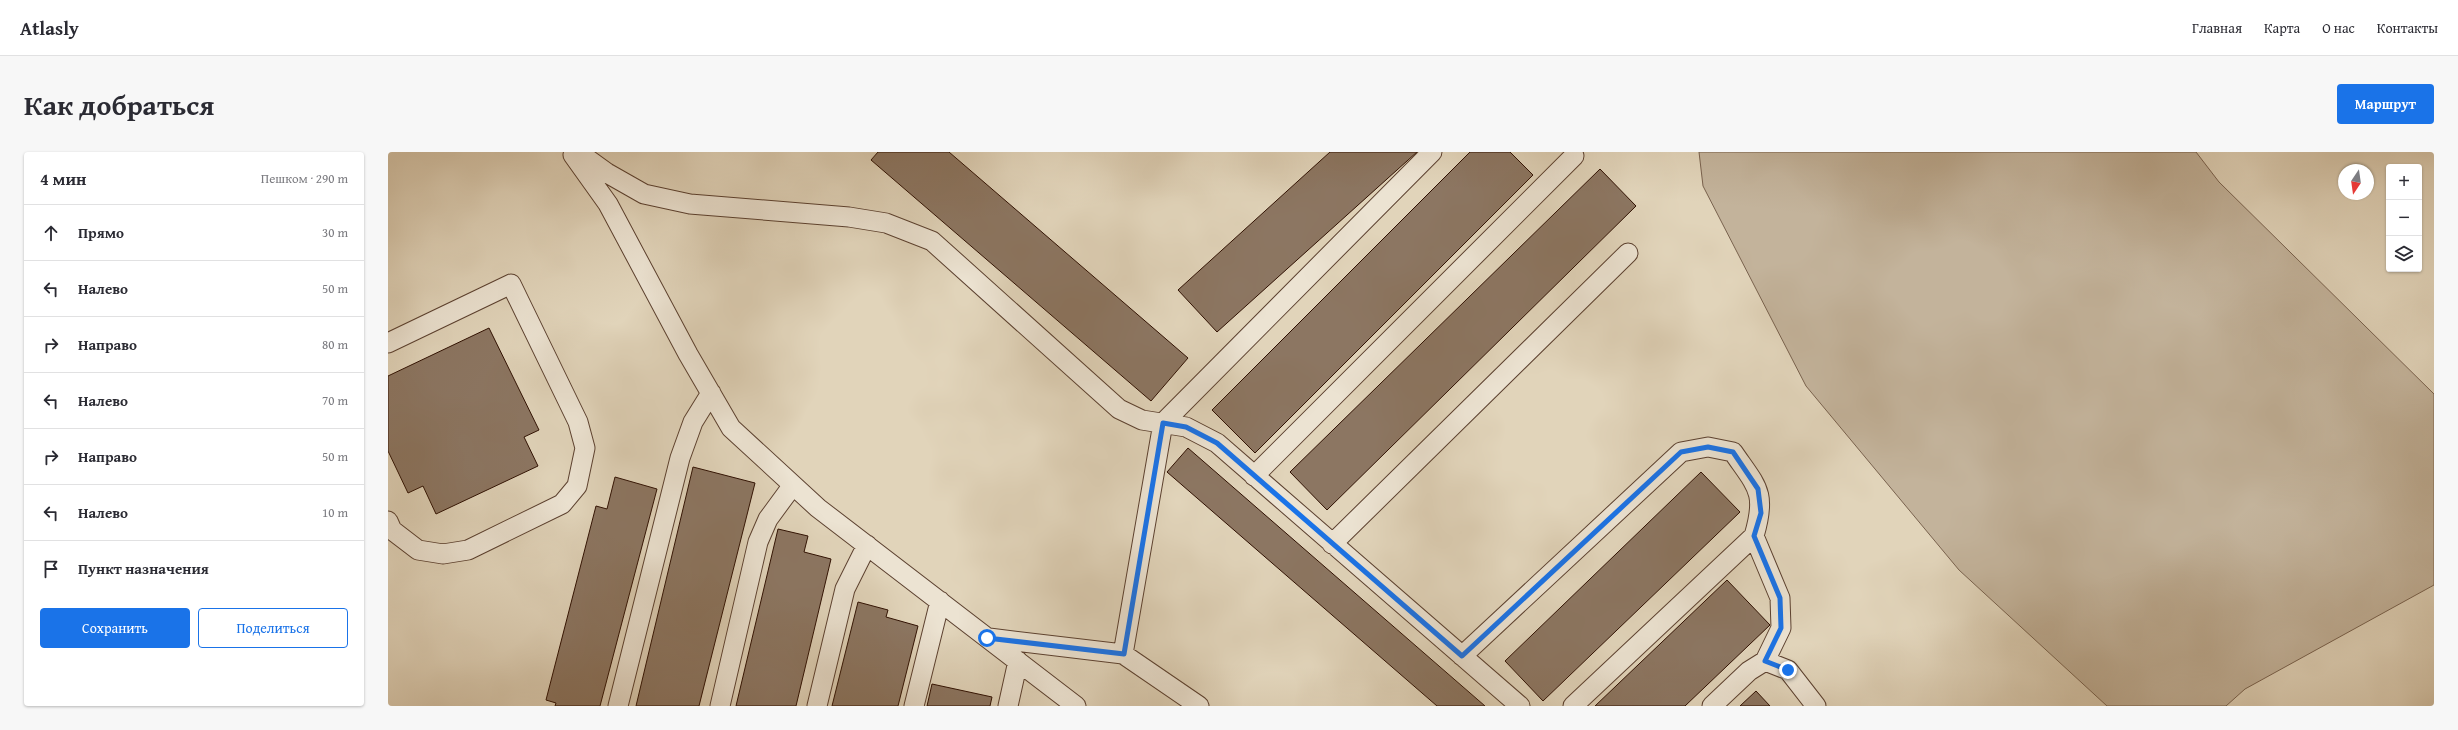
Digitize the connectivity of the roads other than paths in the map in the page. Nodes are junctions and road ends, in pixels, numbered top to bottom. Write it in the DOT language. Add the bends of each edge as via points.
graph roads {
  1 [pos="571,152"];
  2 [pos="578,152"];
  3 [pos="1432,152"];
  4 [pos="1574,156"];
  5 [pos="1628,253"];
  6 [pos="388,344"];
  7 [pos="711,393"];
  8 [pos="1163,423"];
  9 [pos="1254,476"];
  10 [pos="793,485"];
  11 [pos="388,521"];
  12 [pos="1754,536"];
  13 [pos="1332,544"];
  14 [pos="867,545"];
  15 [pos="940,601"];
  16 [pos="987,638"];
  17 [pos="1124,654"];
  18 [pos="1462,656"];
  19 [pos="1018,661"];
  20 [pos="1765,661"];
  21 [pos="618,706"];
  22 [pos="720,706"];
  23 [pos="817,706"];
  24 [pos="914,706"];
  25 [pos="1008,706"];
  26 [pos="1076,706"];
  27 [pos="1199,706"];
  28 [pos="1520,706"];
  29 [pos="1573,706"];
  30 [pos="1712,706"];
  31 [pos="1816,706"];
  1 -- 7 [label="lane" via="608,204"];
  2 -- 8 [label="lane" via="607,173 644,194 690,204 849,217 886,223 932,241 1119,409 1142,420"];
  3 -- 8 [label="lane"];
  4 -- 9 [label="lane"];
  5 -- 13 [label="lane"];
  6 -- 11 [label="lane" via="511,284 578,422 585,448 577,486 562,504 468,550 443,554 418,550 392,530"];
  7 -- 10 [label="lane" via="731,428"];
  7 -- 21 [label="lane" via="693,422 680,458"];
  8 -- 9 [label="lane" via="1186,427 1217,443"];
  8 -- 17 [label="lane"];
  9 -- 13 [label="lane"];
  10 -- 14 [label="lane" via="818,508"];
  10 -- 22 [label="lane" via="768,519 758,542"];
  12 -- 18 [label="lane" via="1761,513 1758,489 1733,452 1708,447 1681,452"];
  12 -- 20 [label="lane" via="1780,598 1781,628"];
  12 -- 29 [label="lane"];
  13 -- 18 [label="lane"];
  14 -- 15 [label="lane"];
  14 -- 23 [label="lane" via="845,589"];
  15 -- 16 [label="lane"];
  15 -- 24 [label="lane"];
  16 -- 17 [label="lane"];
  16 -- 19 [label="lane"];
  17 -- 27 [label="lane"];
  18 -- 28 [label="lane"];
  19 -- 25 [label="lane"];
  19 -- 26 [label="lane"];
  20 -- 30 [label="lane" via="1749,670"];
  20 -- 31 [label="lane" via="1788,670"];
}
